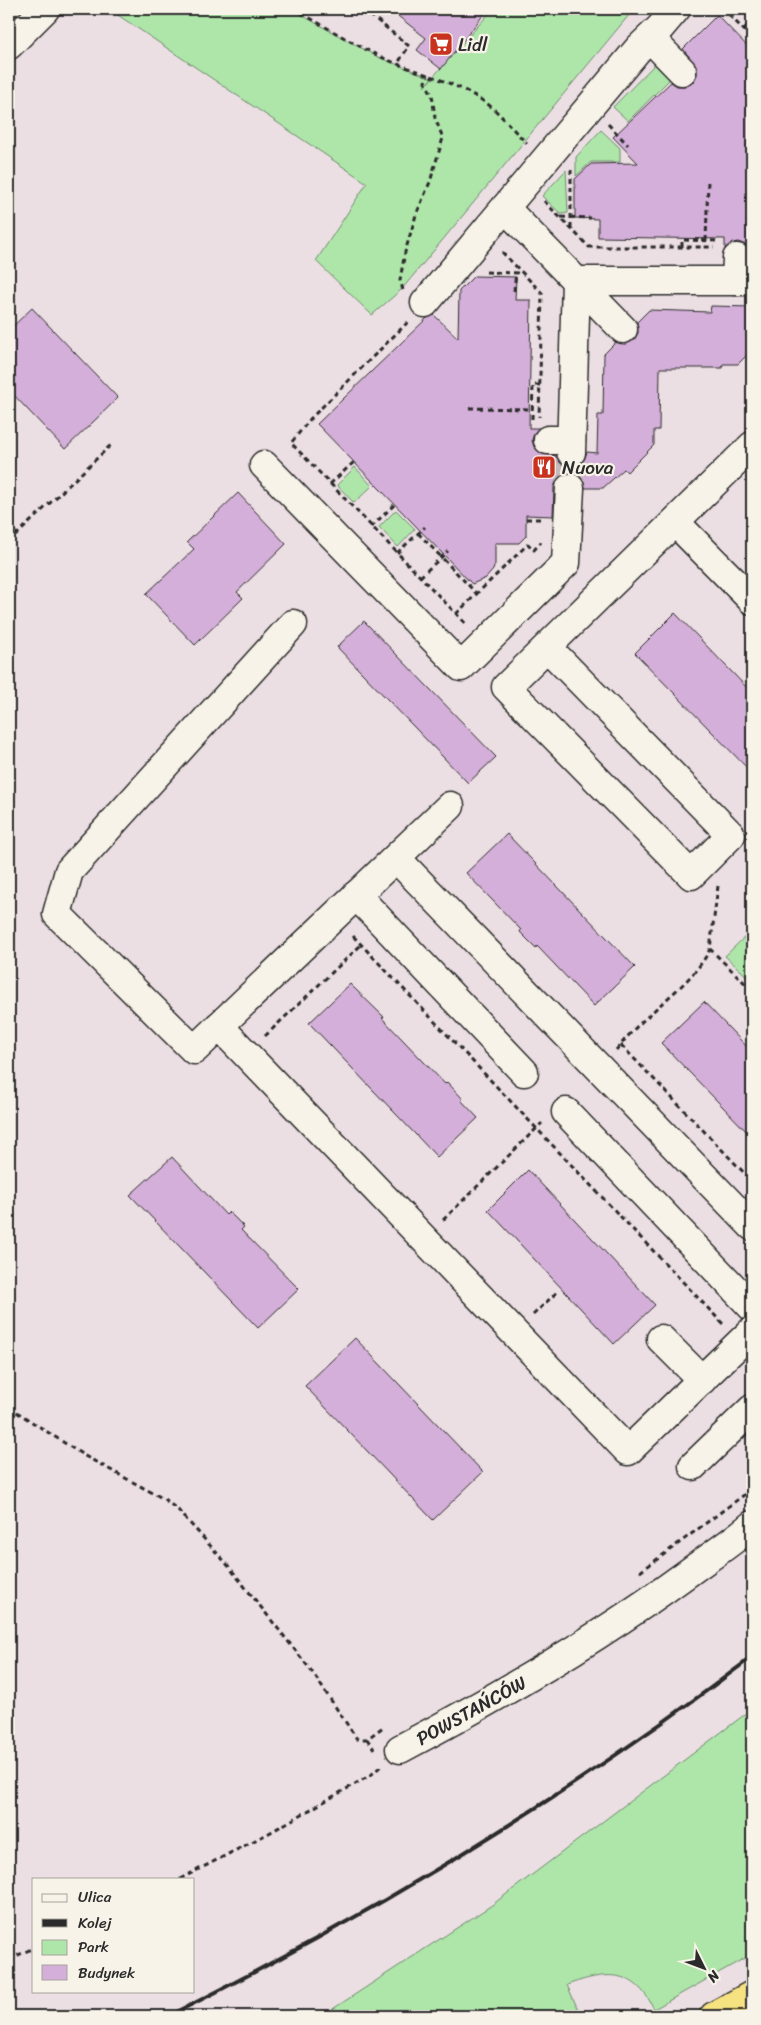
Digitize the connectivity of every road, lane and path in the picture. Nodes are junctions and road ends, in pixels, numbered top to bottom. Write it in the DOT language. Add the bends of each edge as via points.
graph roads {
  1 [pos="45,9"];
  2 [pos="294,9"];
  3 [pos="363,9"];
  4 [pos="676,9"];
  5 [pos="724,9"];
  6 [pos="752,21"];
  7 [pos="744,29"];
  8 [pos="650,38"];
  9 [pos="752,38"];
  10 [pos="9,45"];
  11 [pos="398,63"];
  12 [pos="682,71"];
  13 [pos="428,74"];
  14 [pos="603,119"];
  15 [pos="525,141"];
  16 [pos="628,145"];
  17 [pos="571,166"];
  18 [pos="708,179"];
  19 [pos="512,215"];
  20 [pos="560,217"];
  21 [pos="570,218"];
  22 [pos="591,218"];
  23 [pos="571,228"];
  24 [pos="682,247"];
  25 [pos="517,267"];
  26 [pos="478,271"];
  27 [pos="740,271"];
  28 [pos="516,273"];
  29 [pos="523,273"];
  30 [pos="576,281"];
  31 [pos="402,289"];
  32 [pos="514,291"];
  33 [pos="420,309"];
  34 [pos="623,329"];
  35 [pos="540,385"];
  36 [pos="468,408"];
  37 [pos="113,443"];
  38 [pos="561,443"];
  39 [pos="752,446"];
  40 [pos="354,462"];
  41 [pos="264,464"];
  42 [pos="330,484"];
  43 [pos="570,488"];
  44 [pos="395,504"];
  45 [pos="526,519"];
  46 [pos="551,519"];
  47 [pos="675,522"];
  48 [pos="9,526"];
  49 [pos="371,527"];
  50 [pos="424,527"];
  51 [pos="418,533"];
  52 [pos="17,534"];
  53 [pos="545,538"];
  54 [pos="9,542"];
  55 [pos="448,551"];
  56 [pos="397,553"];
  57 [pos="441,557"];
  58 [pos="420,577"];
  59 [pos="476,594"];
  60 [pos="752,600"];
  61 [pos="456,614"];
  62 [pos="293,624"];
  63 [pos="485,644"];
  64 [pos="547,647"];
  65 [pos="450,806"];
  66 [pos="396,858"];
  67 [pos="719,880"];
  68 [pos="356,895"];
  69 [pos="334,916"];
  70 [pos="362,945"];
  71 [pos="710,949"];
  72 [pos="752,990"];
  73 [pos="220,1026"];
  74 [pos="271,1043"];
  75 [pos="621,1045"];
  76 [pos="600,1068"];
  77 [pos="524,1072"];
  78 [pos="557,1115"];
  79 [pos="537,1129"];
  80 [pos="752,1182"];
  81 [pos="439,1223"];
  82 [pos="752,1226"];
  83 [pos="558,1291"];
  84 [pos="752,1307"];
  85 [pos="529,1318"];
  86 [pos="746,1337"];
  87 [pos="661,1339"];
  88 [pos="702,1380"];
  89 [pos="9,1407"];
  90 [pos="752,1409"];
  91 [pos="693,1466"];
  92 [pos="752,1489"];
  93 [pos="752,1525"];
  94 [pos="638,1573"];
  95 [pos="390,1723"];
  96 [pos="400,1749"];
  97 [pos="182,1878"];
  98 [pos="32,1949"];
  99 [pos="9,1959"];
  100 [pos="752,1995"];
  101 [pos="714,2016"];
  1 -- 10 [label="street"];
  2 -- 11 [label="path"];
  3 -- 11 [label="path" via="409,46"];
  4 -- 8 [label="street"];
  5 -- 7 [label="path"];
  6 -- 7 [label="path"];
  7 -- 9 [label="path"];
  8 -- 12 [label="street"];
  8 -- 19 [label="street" via="639,48"];
  11 -- 13 [label="path"];
  13 -- 15 [label="path" via="486,103 500,113"];
  13 -- 31 [label="path" via="425,82 432,94 435,118 443,138 405,252 400,280"];
  14 -- 16 [label="path"];
  17 -- 21 [label="path"];
  18 -- 24 [label="path" via="707,241 682,240"];
  19 -- 20 [label="path" via="539,196"];
  19 -- 25 [label="path" via="497,247"];
  19 -- 30 [label="street"];
  19 -- 33 [label="street"];
  20 -- 21 [label="path"];
  20 -- 23 [label="path"];
  21 -- 22 [label="path"];
  21 -- 23 [label="path"];
  23 -- 24 [label="path" via="589,247"];
  24 -- 27 [label="path" via="723,246 722,262"];
  25 -- 28 [label="path"];
  25 -- 29 [label="path"];
  26 -- 28 [label="path"];
  27 -- 30 [label="street"];
  28 -- 29 [label="path"];
  28 -- 32 [label="path"];
  29 -- 35 [label="path" via="542,293"];
  30 -- 34 [label="street"];
  30 -- 38 [label="street"];
  33 -- 42 [label="path" via="311,418 291,443"];
  35 -- 36 [label="path" via="532,385 532,411"];
  35 -- 38 [label="path" via="539,425 552,425"];
  37 -- 52 [label="path"];
  39 -- 47 [label="street"];
  40 -- 42 [label="path"];
  41 -- 63 [label="street" via="461,667"];
  42 -- 49 [label="path"];
  43 -- 63 [label="street" via="566,563"];
  44 -- 49 [label="path"];
  45 -- 46 [label="path"];
  47 -- 60 [label="street"];
  47 -- 64 [label="street"];
  48 -- 52 [label="path"];
  49 -- 56 [label="path"];
  50 -- 51 [label="path"];
  51 -- 56 [label="path"];
  51 -- 57 [label="path"];
  52 -- 54 [label="path"];
  53 -- 59 [label="path" via="534,550 528,544"];
  55 -- 57 [label="path"];
  56 -- 58 [label="path"];
  57 -- 58 [label="path"];
  57 -- 59 [label="path"];
  58 -- 61 [label="path"];
  59 -- 61 [label="path"];
  61 -- 63 [label="path"];
  62 -- 73 [label="street" via="69,871 56,914 194,1050"];
  64 -- 64 [label="street" via="506,687 691,875 730,835"];
  65 -- 66 [label="street"];
  66 -- 68 [label="street"];
  66 -- 76 [label="street"];
  67 -- 71 [label="path"];
  68 -- 69 [label="street"];
  68 -- 77 [label="street"];
  69 -- 70 [label="path"];
  69 -- 73 [label="street"];
  70 -- 74 [label="path" via="264,1036"];
  70 -- 79 [label="path"];
  71 -- 72 [label="path"];
  71 -- 75 [label="path" via="703,963 681,988 644,1019"];
  73 -- 88 [label="street" via="628,1451"];
  75 -- 76 [label="path"];
  75 -- 80 [label="path"];
  76 -- 82 [label="street"];
  78 -- 79 [label="path"];
  78 -- 84 [label="street"];
  79 -- 81 [label="path"];
  79 -- 86 [label="path"];
  83 -- 85 [label="path"];
  86 -- 88 [label="street"];
  87 -- 88 [label="street"];
  89 -- 95 [label="path" via="178,1510 226,1563 310,1669 357,1738 367,1739"];
  90 -- 91 [label="street"];
  92 -- 94 [label="path"];
  93 -- 96 [label="street, POWSTAŃCÓW" via="601,1633 490,1701"];
  96 -- 97 [label="path, POWSTAŃCÓW" via="372,1775"];
  98 -- 99 [label="path"];
  100 -- 101 [label="highway"];
}
